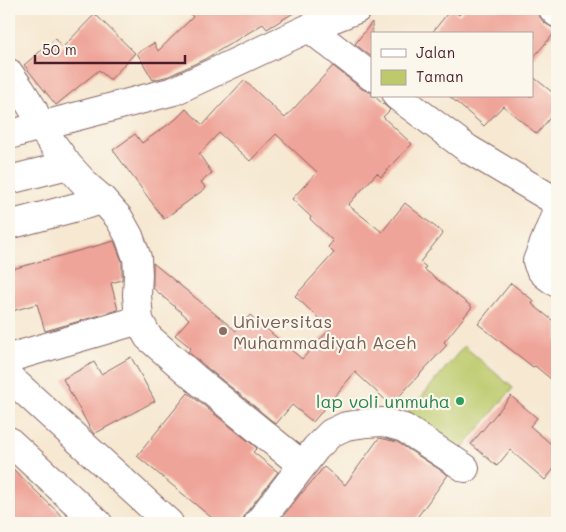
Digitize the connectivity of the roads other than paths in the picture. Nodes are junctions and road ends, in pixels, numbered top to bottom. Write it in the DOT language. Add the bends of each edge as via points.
graph roads {
  1 [pos="357,9"];
  2 [pos="553,9"];
  3 [pos="557,13"];
  4 [pos="309,28"];
  5 [pos="9,74"];
  6 [pos="371,76"];
  7 [pos="400,98"];
  8 [pos="40,126"];
  9 [pos="9,136"];
  10 [pos="68,165"];
  11 [pos="9,180"];
  12 [pos="102,200"];
  13 [pos="9,225"];
  14 [pos="557,283"];
  15 [pos="139,320"];
  16 [pos="9,358"];
  17 [pos="9,377"];
  18 [pos="9,441"];
  19 [pos="302,464"];
  20 [pos="465,468"];
  21 [pos="98,523"];
  22 [pos="169,523"];
  23 [pos="258,523"];
  1 -- 4 [label="street"];
  2 -- 3 [label="street"];
  4 -- 6 [label="street"];
  4 -- 8 [label="street" via="174,91"];
  5 -- 8 [label="street"];
  7 -- 14 [label="street" via="468,149 552,199 555,216 537,261 538,267"];
  8 -- 9 [label="street"];
  8 -- 10 [label="street"];
  10 -- 11 [label="street"];
  10 -- 12 [label="street"];
  12 -- 13 [label="street"];
  12 -- 15 [label="street" via="122,224 137,258"];
  15 -- 16 [label="street"];
  15 -- 19 [label="street" via="148,337 168,355"];
  17 -- 22 [label="street"];
  18 -- 21 [label="street"];
  19 -- 20 [label="street" via="331,434 346,426 383,422 404,428"];
  19 -- 23 [label="street"];
}
